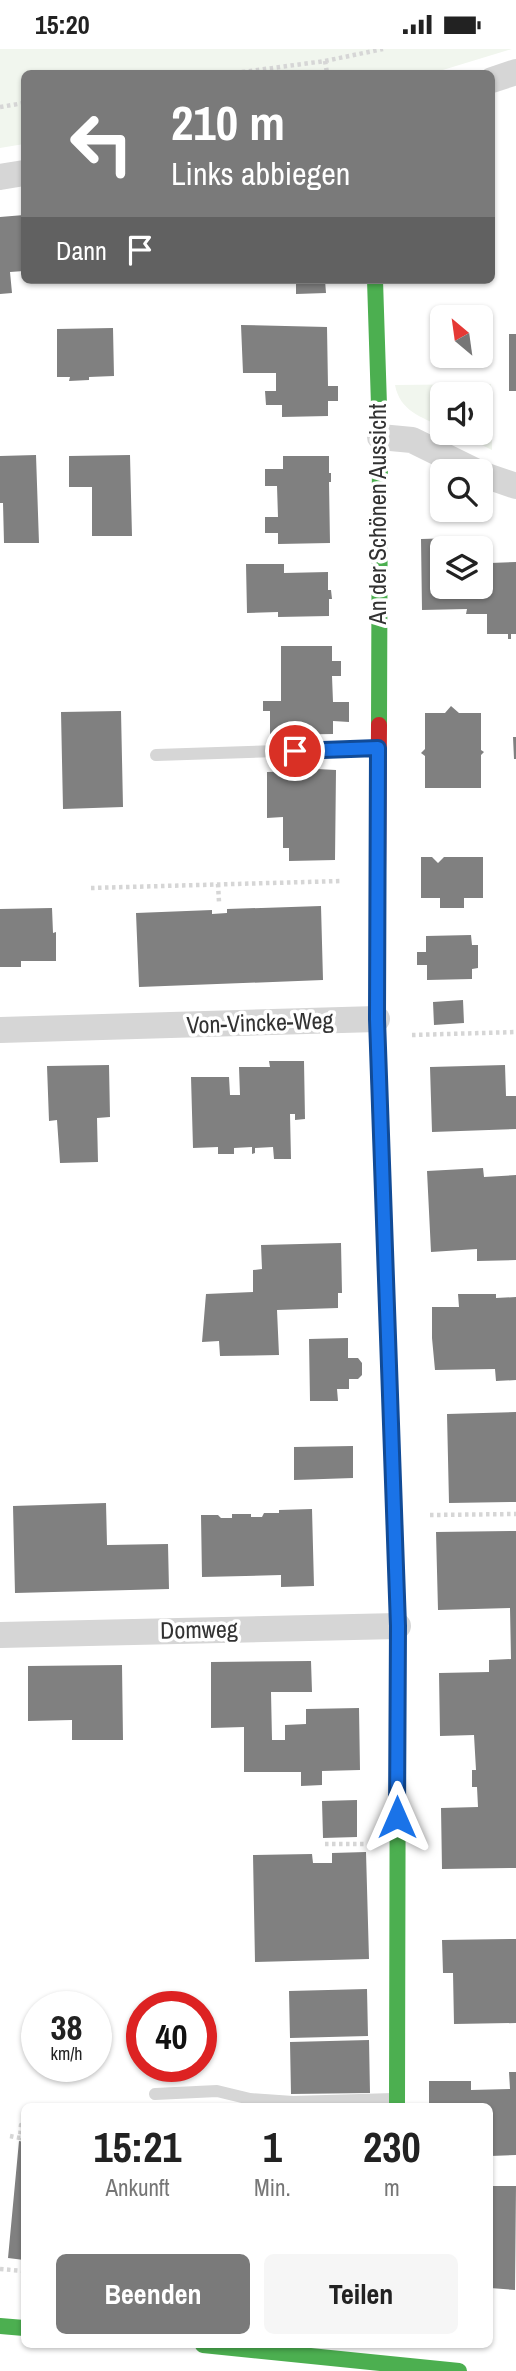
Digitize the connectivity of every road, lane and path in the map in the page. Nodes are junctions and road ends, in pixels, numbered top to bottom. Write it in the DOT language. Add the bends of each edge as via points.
graph roads {
  1 [pos="383,49"];
  2 [pos="325,61"];
  3 [pos="258,70"];
  4 [pos="326,70"];
  5 [pos="516,72"];
  6 [pos="495,79"];
  7 [pos="21,104"];
  8 [pos="0,107"];
  9 [pos="21,174"];
  10 [pos="0,177"];
  11 [pos="375,284"];
  12 [pos="380,437"];
  13 [pos="451,459"];
  14 [pos="493,478"];
  15 [pos="516,486"];
  16 [pos="378,748"];
  17 [pos="156,755"];
  18 [pos="377,880"];
  19 [pos="218,884"];
  20 [pos="91,888"];
  21 [pos="219,902"];
  22 [pos="377,1019"];
  23 [pos="0,1030"];
  24 [pos="516,1032"];
  25 [pos="516,1514"];
  26 [pos="394,1516"];
  27 [pos="398,1626"];
  28 [pos="0,1635"];
  29 [pos="155,2094"];
  30 [pos="397,2103"];
  31 [pos="10,2136"];
  32 [pos="21,2137"];
  33 [pos="0,2269"];
  34 [pos="21,2271"];
  35 [pos="0,2326"];
  36 [pos="21,2328"];
  37 [pos="267,2348"];
  38 [pos="395,2354"];
  39 [pos="459,2371"];
  1 -- 2 [label="path"];
  2 -- 3 [label="path"];
  2 -- 4 [label="path"];
  5 -- 6 [label="street"];
  7 -- 8 [label="path"];
  9 -- 10 [label="street"];
  11 -- 12 [label="street, An der Schönen Aussicht"];
  12 -- 13 [label="street" via="412,440"];
  12 -- 16 [label="street, An der Schönen Aussicht"];
  14 -- 15 [label="street"];
  16 -- 17 [label="lane"];
  16 -- 18 [label="street, An der Schönen Aussicht"];
  18 -- 19 [label="path"];
  18 -- 22 [label="street, An der Schönen Aussicht"];
  19 -- 20 [label="path"];
  19 -- 21 [label="path"];
  22 -- 23 [label="street, Von-Vincke-Weg"];
  22 -- 24 [label="path" via="413,1035"];
  22 -- 26 [label="street, An der Schönen Aussicht"];
  25 -- 26 [label="path"];
  26 -- 27 [label="street, An der Schönen Aussicht"];
  27 -- 28 [label="street, Domweg"];
  27 -- 30 [label="street, An der Schönen Aussicht"];
  29 -- 30 [label="lane" via="217,2091 293,2102"];
  31 -- 32 [label="path"];
  33 -- 34 [label="path"];
  35 -- 36 [label="street"];
  37 -- 38 [label="street"];
  38 -- 39 [label="street"];
}
